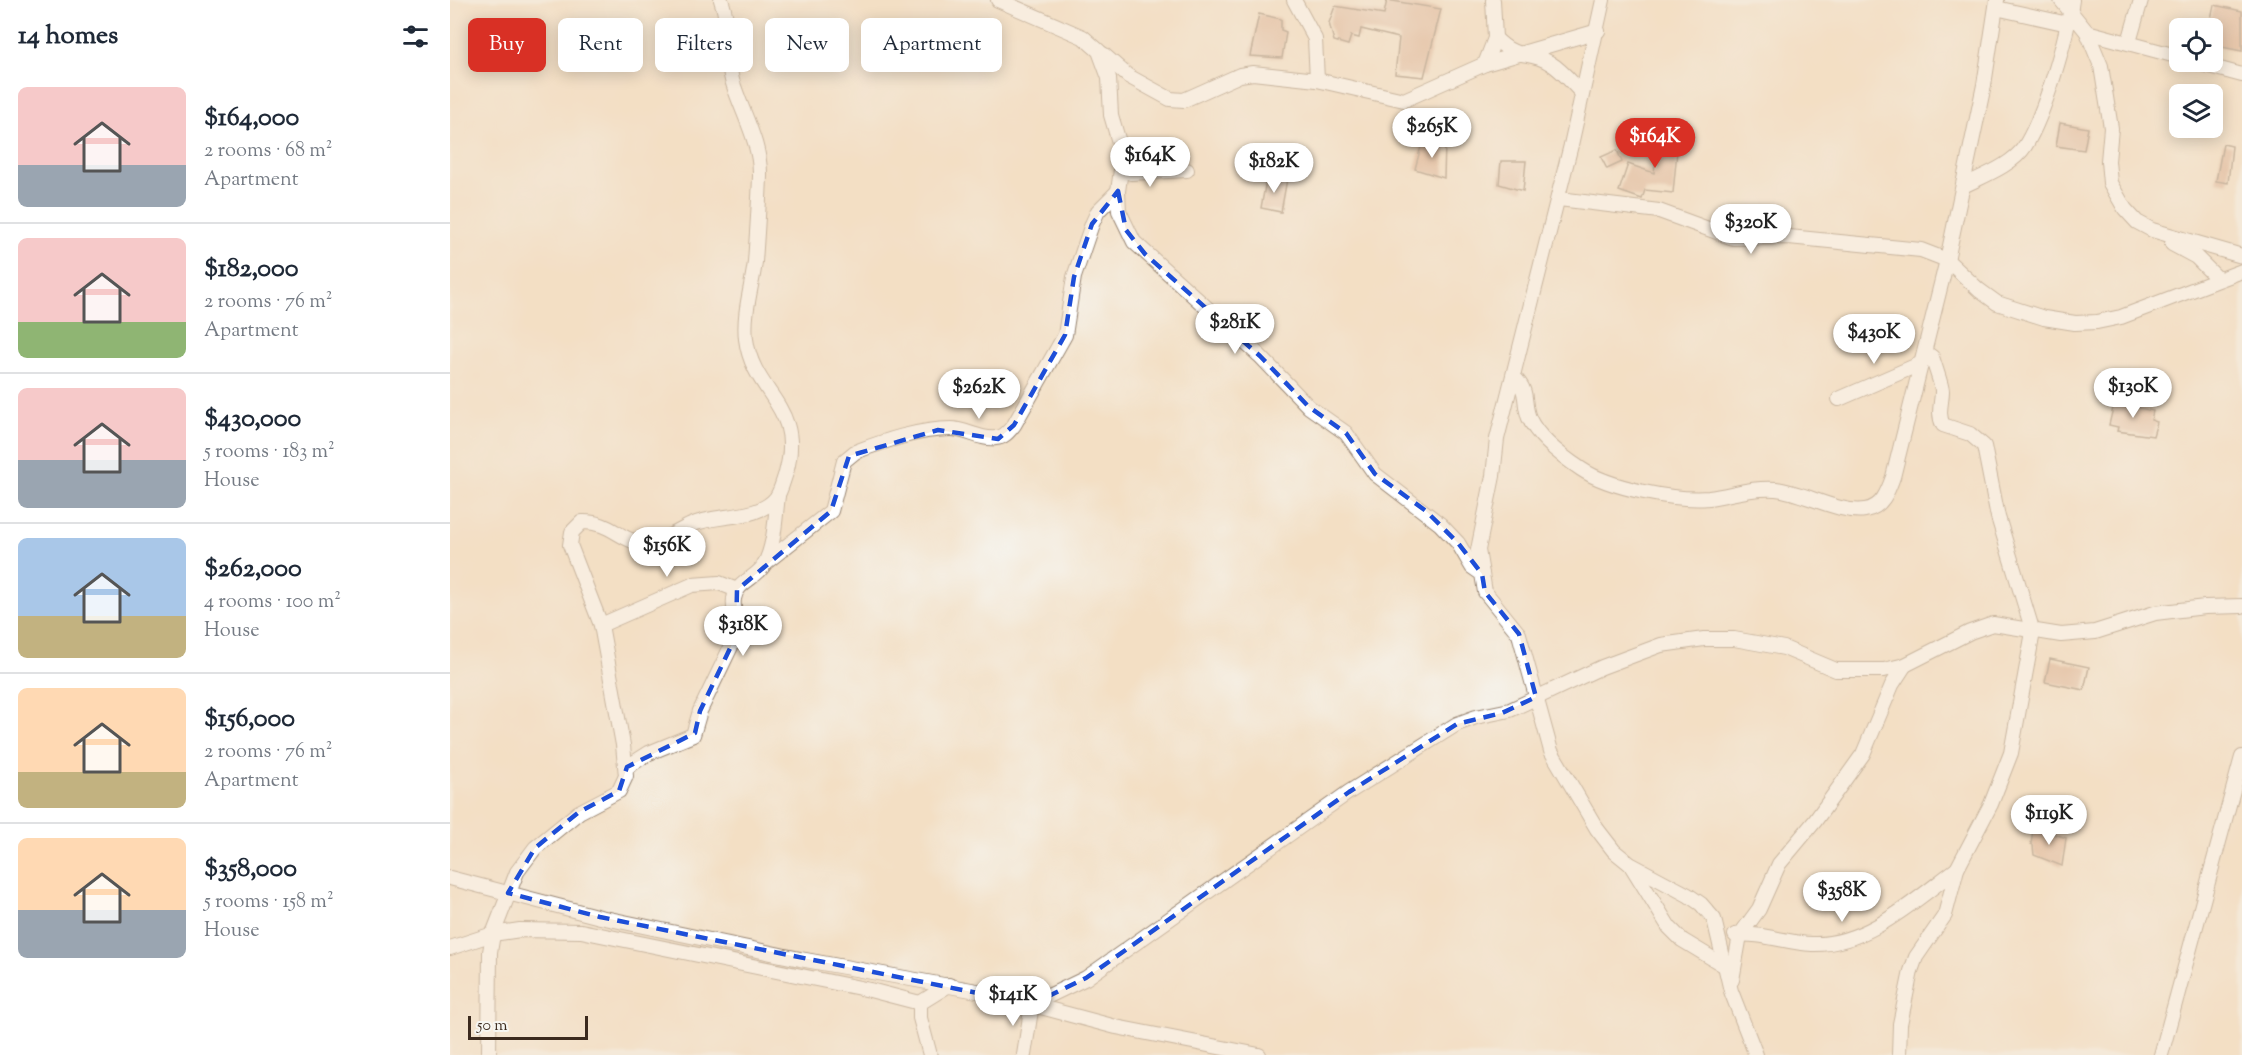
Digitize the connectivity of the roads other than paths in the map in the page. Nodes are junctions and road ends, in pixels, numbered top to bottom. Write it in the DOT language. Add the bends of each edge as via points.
graph roads {
  1 [pos="721,0"];
  2 [pos="998,0"];
  3 [pos="1294,0"];
  4 [pos="1493,0"];
  5 [pos="1603,0"];
  6 [pos="2061,0"];
  7 [pos="2141,0"];
  8 [pos="1997,4"];
  9 [pos="2070,13"];
  10 [pos="1598,32"];
  11 [pos="2087,32"];
  12 [pos="1495,38"];
  13 [pos="2129,42"];
  14 [pos="1099,51"];
  15 [pos="2169,54"];
  16 [pos="1516,55"];
  17 [pos="1485,64"];
  18 [pos="2223,70"];
  19 [pos="2242,75"];
  20 [pos="1317,80"];
  21 [pos="1582,93"];
  22 [pos="1122,169"];
  23 [pos="1186,170"];
  24 [pos="1963,186"];
  25 [pos="1118,191"];
  26 [pos="1558,201"];
  27 [pos="2152,230"];
  28 [pos="2242,256"];
  29 [pos="1947,260"];
  30 [pos="2242,271"];
  31 [pos="2217,278"];
  32 [pos="1923,357"];
  33 [pos="1514,377"];
  34 [pos="1839,399"];
  35 [pos="778,496"];
  36 [pos="764,564"];
  37 [pos="1482,574"];
  38 [pos="737,590"];
  39 [pos="2242,606"];
  40 [pos="601,625"];
  41 [pos="2033,632"];
  42 [pos="1905,665"];
  43 [pos="1536,697"];
  44 [pos="2242,757"];
  45 [pos="627,767"];
  46 [pos="1630,864"];
  47 [pos="1957,868"];
  48 [pos="450,878"];
  49 [pos="508,893"];
  50 [pos="493,933"];
  51 [pos="1740,934"];
  52 [pos="1720,937"];
  53 [pos="450,948"];
  54 [pos="1725,966"];
  55 [pos="949,985"];
  56 [pos="1731,991"];
  57 [pos="920,1004"];
  58 [pos="1032,1004"];
  59 [pos="489,1055"];
  60 [pos="930,1055"];
  61 [pos="1024,1055"];
  62 [pos="1259,1055"];
  63 [pos="1756,1055"];
  64 [pos="1899,1055"];
  65 [pos="2161,1055"];
  1 -- 35 [label="street" via="726,13 732,81 750,127 760,173 746,340 762,380 788,423 792,439"];
  2 -- 14 [label="street" via="1083,37"];
  3 -- 20 [label="street" via="1315,39"];
  4 -- 12 [label="street"];
  5 -- 10 [label="street"];
  6 -- 9 [label="street"];
  7 -- 13 [label="street"];
  8 -- 9 [label="street"];
  8 -- 24 [label="street"];
  9 -- 11 [label="street"];
  9 -- 24 [label="street" via="2041,110 2025,146 2001,166"];
  10 -- 16 [label="street"];
  10 -- 21 [label="street"];
  11 -- 13 [label="street"];
  11 -- 27 [label="street" via="2101,66 2111,128 2110,183 2125,209"];
  12 -- 16 [label="street"];
  12 -- 17 [label="street"];
  13 -- 15 [label="street"];
  14 -- 20 [label="street" via="1128,76 1170,99 1184,100 1253,73"];
  14 -- 22 [label="street" via="1109,78 1109,102 1120,141"];
  16 -- 17 [label="street"];
  16 -- 21 [label="street" via="1551,63"];
  17 -- 20 [label="street" via="1404,100"];
  18 -- 19 [label="street"];
  21 -- 26 [label="street"];
  22 -- 23 [label="street" via="1131,173"];
  22 -- 25 [label="street"];
  24 -- 29 [label="street"];
  25 -- 36 [label="street" via="1098,211 1082,249 1068,324 1059,349 1006,435 983,438 953,429 938,430 855,452 844,461 831,511"];
  25 -- 37 [label="street" via="1119,211 1126,230 1145,254 1260,356 1309,407 1346,433 1375,474 1440,524 1458,543 1472,567"];
  26 -- 29 [label="street" via="1659,211 1733,238 1789,237 1902,248"];
  26 -- 33 [label="street"];
  27 -- 28 [label="street"];
  27 -- 31 [label="street" via="2196,257"];
  29 -- 31 [label="street" via="1997,303 2044,318 2074,322 2121,316"];
  29 -- 32 [label="street"];
  30 -- 31 [label="street"];
  32 -- 33 [label="street" via="1888,493 1865,510 1840,508 1798,492 1777,489 1752,488 1694,499 1669,497 1607,481 1582,470 1539,433 1527,412 1526,390"];
  32 -- 34 [label="street"];
  32 -- 41 [label="street" via="1932,357 1941,386 1943,425 1970,434 1984,446 1998,517"];
  33 -- 37 [label="street" via="1497,439 1478,550"];
  35 -- 36 [label="street"];
  35 -- 40 [label="street" via="747,514 706,519 658,542 636,542 609,526 582,522 572,532 570,545"];
  36 -- 38 [label="street"];
  37 -- 43 [label="street" via="1485,591 1519,634"];
  38 -- 40 [label="street" via="719,583 692,585"];
  38 -- 45 [label="street" via="736,636 700,711 696,731"];
  39 -- 41 [label="street" via="2156,613 2095,632"];
  40 -- 45 [label="street"];
  41 -- 42 [label="street" via="1993,624"];
  41 -- 47 [label="street" via="2003,778"];
  42 -- 43 [label="street" via="1864,671 1836,670 1784,648 1752,641 1704,639 1661,645"];
  42 -- 51 [label="street" via="1863,754 1779,864 1759,909"];
  43 -- 46 [label="street" via="1551,752 1597,829"];
  43 -- 58 [label="street" via="1502,713 1457,724 1349,792 1086,978"];
  44 -- 65 [label="street"];
  45 -- 49 [label="street" via="619,791 579,812 535,848"];
  46 -- 52 [label="street" via="1701,904 1714,919"];
  46 -- 54 [label="street" via="1669,927 1682,940"];
  47 -- 51 [label="street" via="1897,912 1848,937 1815,944"];
  47 -- 64 [label="street" via="1945,915 1916,957 1905,988"];
  48 -- 49 [label="street"];
  49 -- 50 [label="street"];
  49 -- 55 [label="street" via="600,917 800,959"];
  50 -- 53 [label="street"];
  50 -- 57 [label="street" via="548,929 591,933 870,990"];
  50 -- 59 [label="street"];
  51 -- 52 [label="street"];
  51 -- 56 [label="street"];
  52 -- 54 [label="street"];
  54 -- 56 [label="street"];
  55 -- 57 [label="street"];
  55 -- 58 [label="street"];
  56 -- 63 [label="street"];
  57 -- 60 [label="street"];
  58 -- 61 [label="street"];
  58 -- 62 [label="street" via="1116,1027"];
}
